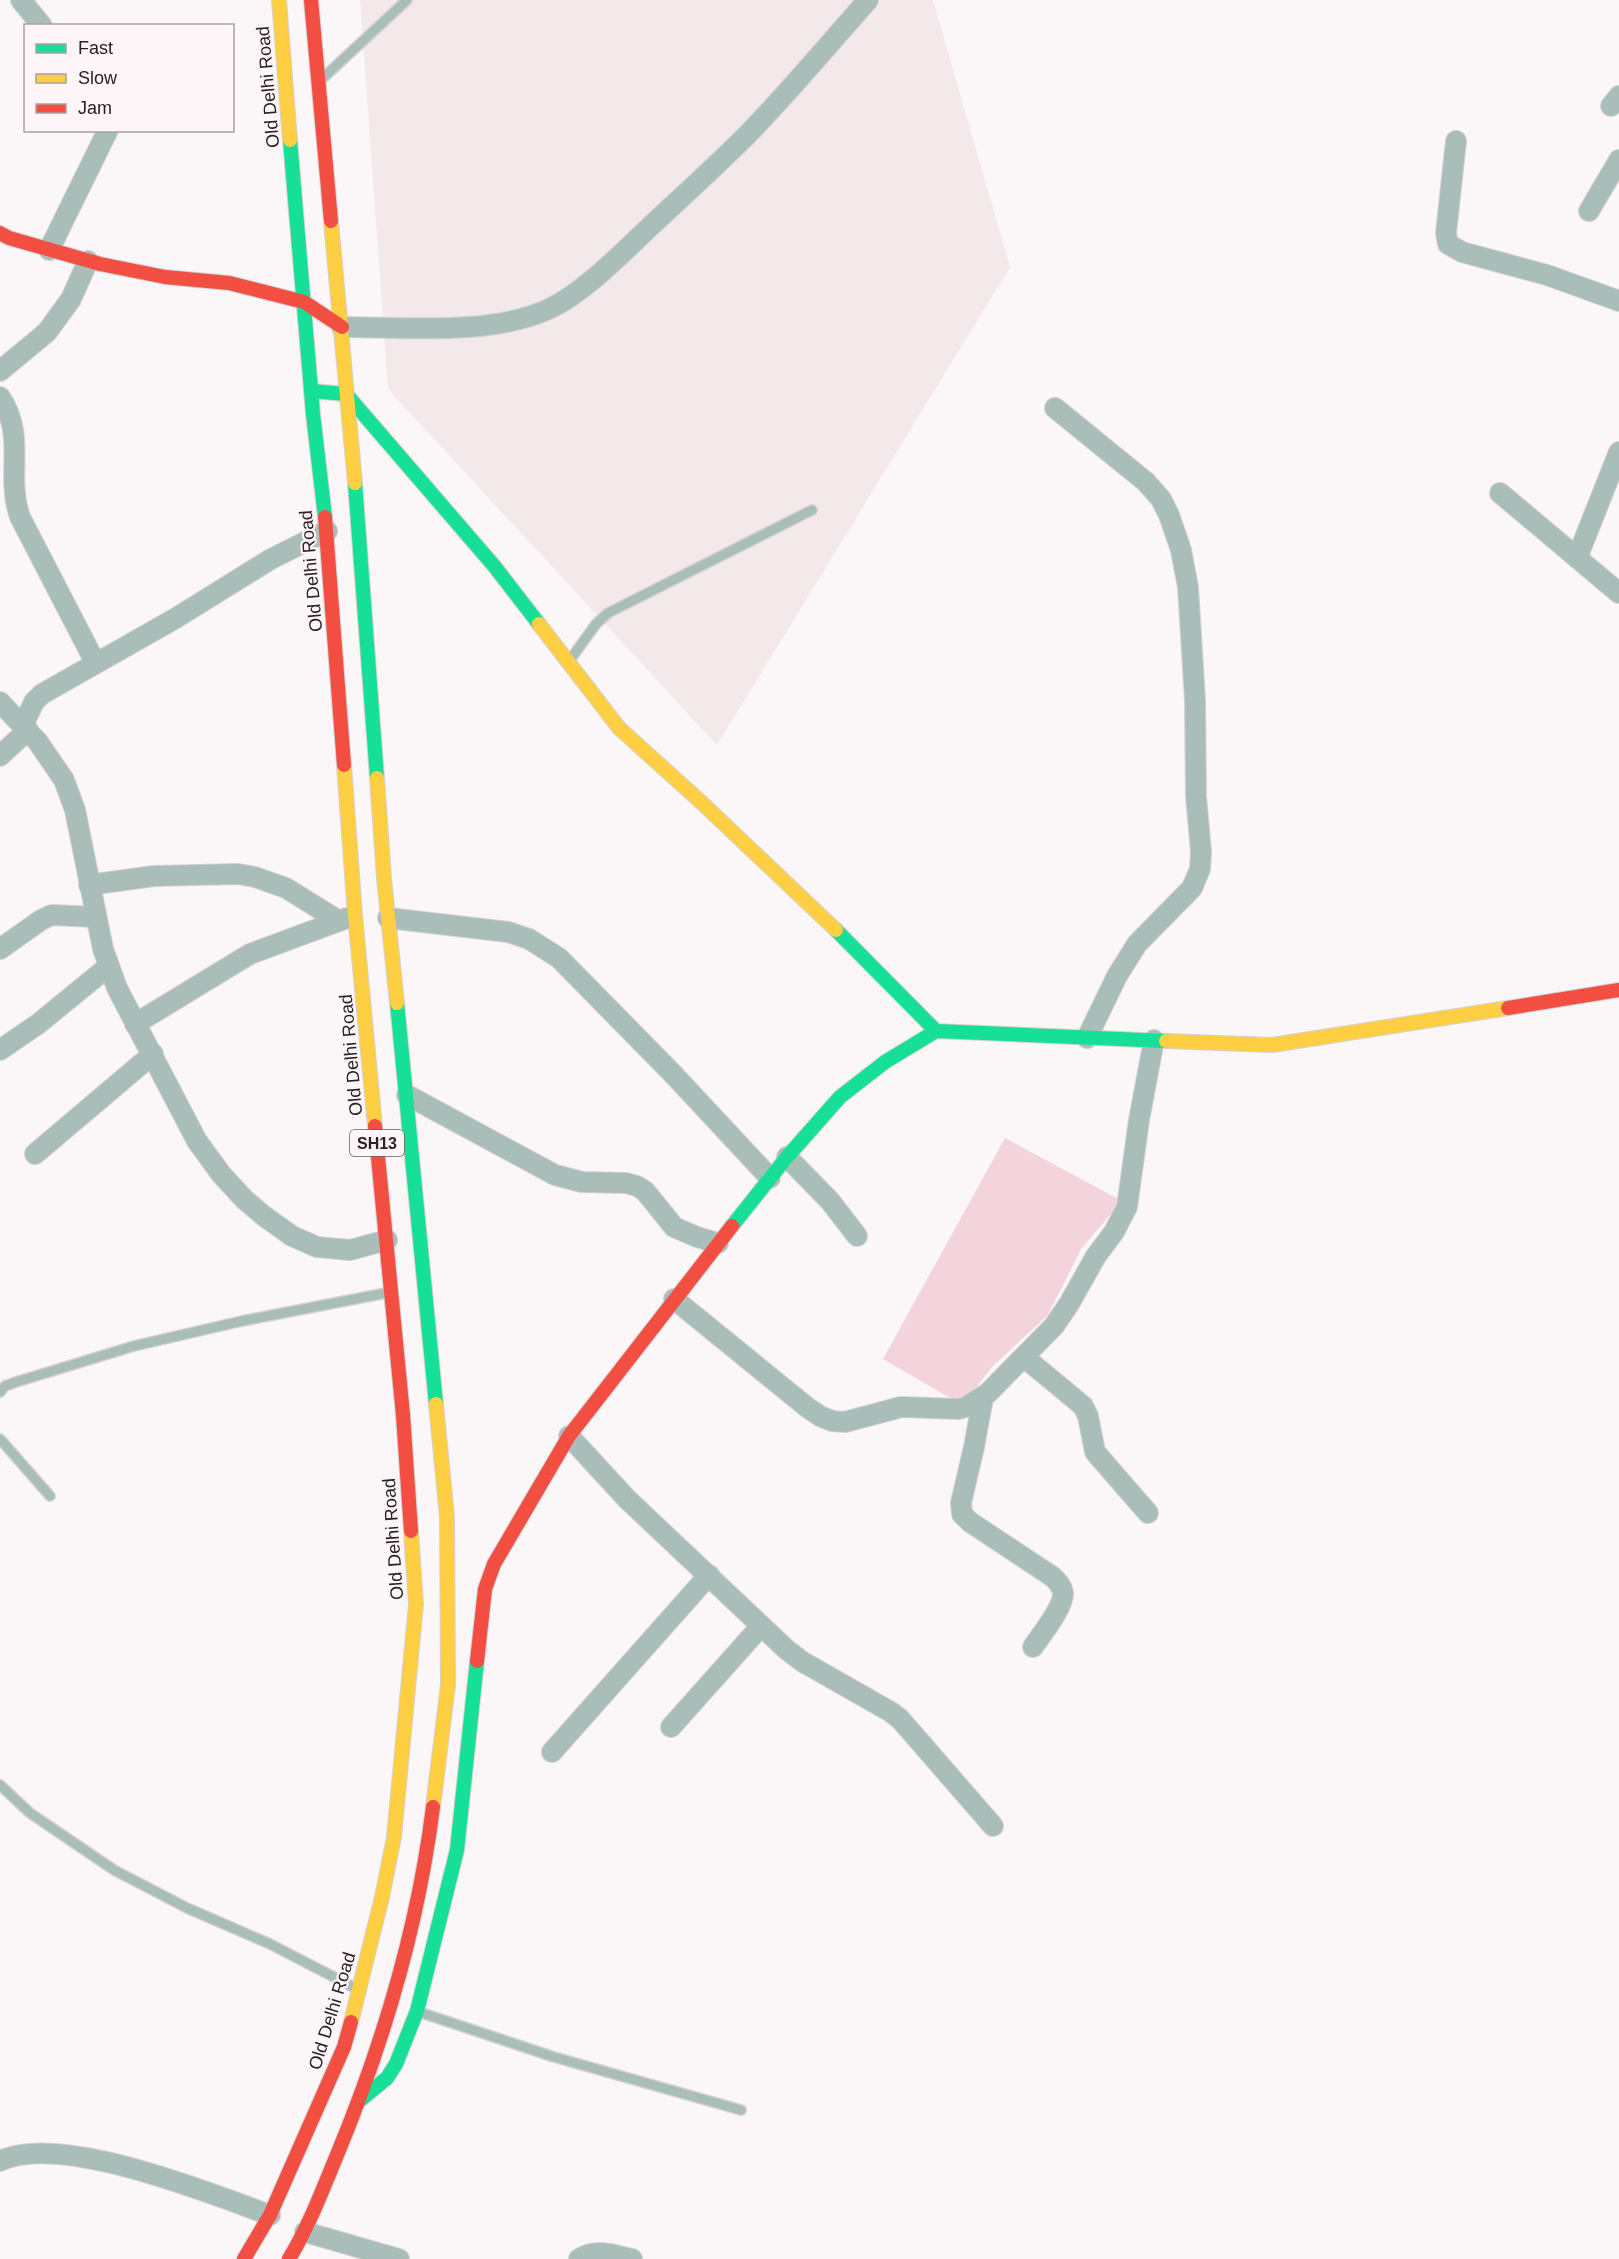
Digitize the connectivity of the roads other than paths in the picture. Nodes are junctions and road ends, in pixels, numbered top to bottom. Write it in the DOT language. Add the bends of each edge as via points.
graph roads {
  1 [pos="21,0"];
  2 [pos="279,0"];
  3 [pos="312,0"];
  4 [pos="407,0"];
  5 [pos="868,0"];
  6 [pos="40,24"];
  7 [pos="318,83"];
  8 [pos="107,132"];
  9 [pos="1456,141"];
  10 [pos="1619,160"];
  11 [pos="1590,211"];
  12 [pos="0,233"];
  13 [pos="49,250"];
  14 [pos="88,261"];
  15 [pos="1619,301"];
  16 [pos="304,302"];
  17 [pos="342,327"];
  18 [pos="0,371"];
  19 [pos="311,391"];
  20 [pos="346,394"];
  21 [pos="0,397"];
  22 [pos="1055,408"];
  23 [pos="1619,452"];
  24 [pos="1612,491"];
  25 [pos="1500,493"];
  26 [pos="812,510"];
  27 [pos="327,531"];
  28 [pos="1576,558"];
  29 [pos="1619,593"];
  30 [pos="95,662"];
  31 [pos="568,662"];
  32 [pos="0,702"];
  33 [pos="25,728"];
  34 [pos="0,756"];
  35 [pos="89,885"];
  36 [pos="96,917"];
  37 [pos="347,918"];
  38 [pos="388,918"];
  39 [pos="0,949"];
  40 [pos="109,966"];
  41 [pos="1619,990"];
  42 [pos="135,1024"];
  43 [pos="936,1031"];
  44 [pos="1087,1038"];
  45 [pos="1154,1040"];
  46 [pos="0,1050"];
  47 [pos="153,1054"];
  48 [pos="407,1095"];
  49 [pos="35,1154"];
  50 [pos="787,1157"];
  51 [pos="770,1178"];
  52 [pos="857,1236"];
  53 [pos="387,1240"];
  54 [pos="718,1243"];
  55 [pos="392,1292"];
  56 [pos="674,1299"];
  57 [pos="1024,1357"];
  58 [pos="0,1392"];
  59 [pos="983,1398"];
  60 [pos="569,1437"];
  61 [pos="0,1439"];
  62 [pos="50,1496"];
  63 [pos="1148,1513"];
  64 [pos="709,1575"];
  65 [pos="761,1626"];
  66 [pos="1033,1647"];
  67 [pos="671,1727"];
  68 [pos="552,1752"];
  69 [pos="0,1785"];
  70 [pos="993,1826"];
  71 [pos="360,1991"];
  72 [pos="417,2011"];
  73 [pos="358,2101"];
  74 [pos="741,2110"];
  75 [pos="1,2159"];
  76 [pos="270,2215"];
  77 [pos="305,2232"];
  78 [pos="244,2259"];
  79 [pos="289,2259"];
  80 [pos="399,2259"];
  81 [pos="579,2259"];
  82 [pos="632,2259"];
  1 -- 6 [label="street"];
  2 -- 16 [label="main road, Old Delhi Road / SH13"];
  3 -- 7 [label="main road, SH13"];
  4 -- 7 [label="lane"];
  5 -- 17 [label="street" via="747,134 628,247 549,309 476,327"];
  7 -- 17 [label="main road, SH13"];
  8 -- 13 [label="street"];
  9 -- 15 [label="street" via="1448,244 1462,252 1547,275"];
  10 -- 11 [label="street"];
  12 -- 13 [label="main road"];
  13 -- 14 [label="main road"];
  14 -- 16 [label="main road" via="165,277 229,283"];
  14 -- 18 [label="street" via="71,299 47,332"];
  16 -- 17 [label="main road"];
  16 -- 19 [label="main road, Old Delhi Road / SH13"];
  17 -- 20 [label="main road, SH13"];
  19 -- 20 [label="main road"];
  19 -- 27 [label="main road, Old Delhi Road / SH13"];
  20 -- 31 [label="main road" via="495,567"];
  20 -- 38 [label="main road, SH13"];
  21 -- 30 [label="street" via="15,436 14,501"];
  22 -- 44 [label="street" via="1146,482 1169,515 1188,587 1196,700 1196,796 1201,852 1197,880 1133,950 1116,976"];
  23 -- 24 [label="street"];
  24 -- 28 [label="street"];
  25 -- 28 [label="street"];
  26 -- 31 [label="lane" via="608,613"];
  27 -- 30 [label="street" via="271,559"];
  27 -- 37 [label="main road, Old Delhi Road / SH13"];
  28 -- 29 [label="street"];
  30 -- 33 [label="street" via="42,694 34,702"];
  31 -- 43 [label="main road" via="619,728 849,943"];
  32 -- 33 [label="street"];
  33 -- 34 [label="street"];
  33 -- 35 [label="street" via="64,780 75,810"];
  35 -- 36 [label="street"];
  35 -- 37 [label="street" via="154,876 255,876"];
  36 -- 39 [label="street" via="52,915"];
  36 -- 40 [label="street"];
  37 -- 42 [label="street" via="250,954"];
  37 -- 53 [label="main road, Old Delhi Road / SH13"];
  38 -- 48 [label="main road, SH13"];
  38 -- 51 [label="street" via="508,932 544,947 674,1074"];
  40 -- 42 [label="street"];
  40 -- 46 [label="street"];
  41 -- 45 [label="main road" via="1272,1045"];
  42 -- 47 [label="street"];
  43 -- 44 [label="main road"];
  43 -- 50 [label="main road" via="885,1062 840,1097"];
  44 -- 45 [label="main road"];
  45 -- 57 [label="street" via="1127,1207 1054,1326"];
  47 -- 49 [label="street"];
  47 -- 53 [label="street" via="197,1141 221,1174 264,1216 292,1236 317,1247 350,1250"];
  48 -- 54 [label="street" via="555,1175 582,1182 637,1186 674,1227"];
  48 -- 73 [label="main road, SH13" via="447,1517 448,1685 429,1836 414,1918"];
  50 -- 51 [label="main road"];
  50 -- 52 [label="street"];
  51 -- 54 [label="main road"];
  53 -- 55 [label="main road, Old Delhi Road / SH13"];
  54 -- 56 [label="main road"];
  55 -- 58 [label="lane" via="134,1346 16,1382"];
  55 -- 71 [label="main road, Old Delhi Road / SH13" via="416,1604 394,1837"];
  56 -- 59 [label="street" via="799,1401 832,1421 845,1422 901,1407 959,1409"];
  56 -- 60 [label="main road"];
  57 -- 59 [label="street"];
  57 -- 63 [label="street" via="1083,1406 1095,1452"];
  59 -- 66 [label="street" via="961,1503 963,1514 1053,1576 1060,1585 1060,1604"];
  60 -- 64 [label="street" via="627,1499"];
  60 -- 72 [label="main road" via="494,1564 485,1589 457,1850"];
  61 -- 62 [label="lane"];
  64 -- 65 [label="street"];
  64 -- 68 [label="street"];
  65 -- 67 [label="street"];
  65 -- 70 [label="street" via="803,1662 900,1719"];
  69 -- 71 [label="lane" via="30,1814 123,1875"];
  71 -- 76 [label="main road, Old Delhi Road / SH13" via="344,2047"];
  72 -- 73 [label="main road" via="392,2071"];
  72 -- 74 [label="lane" via="554,2057"];
  73 -- 77 [label="main road, SH13"];
  75 -- 76 [label="street" via="32,2154 97,2160"];
  76 -- 78 [label="main road, Old Delhi Road / SH13"];
  77 -- 79 [label="main road, SH13"];
  77 -- 80 [label="street"];
  81 -- 82 [label="street" via="596,2252"];
}
